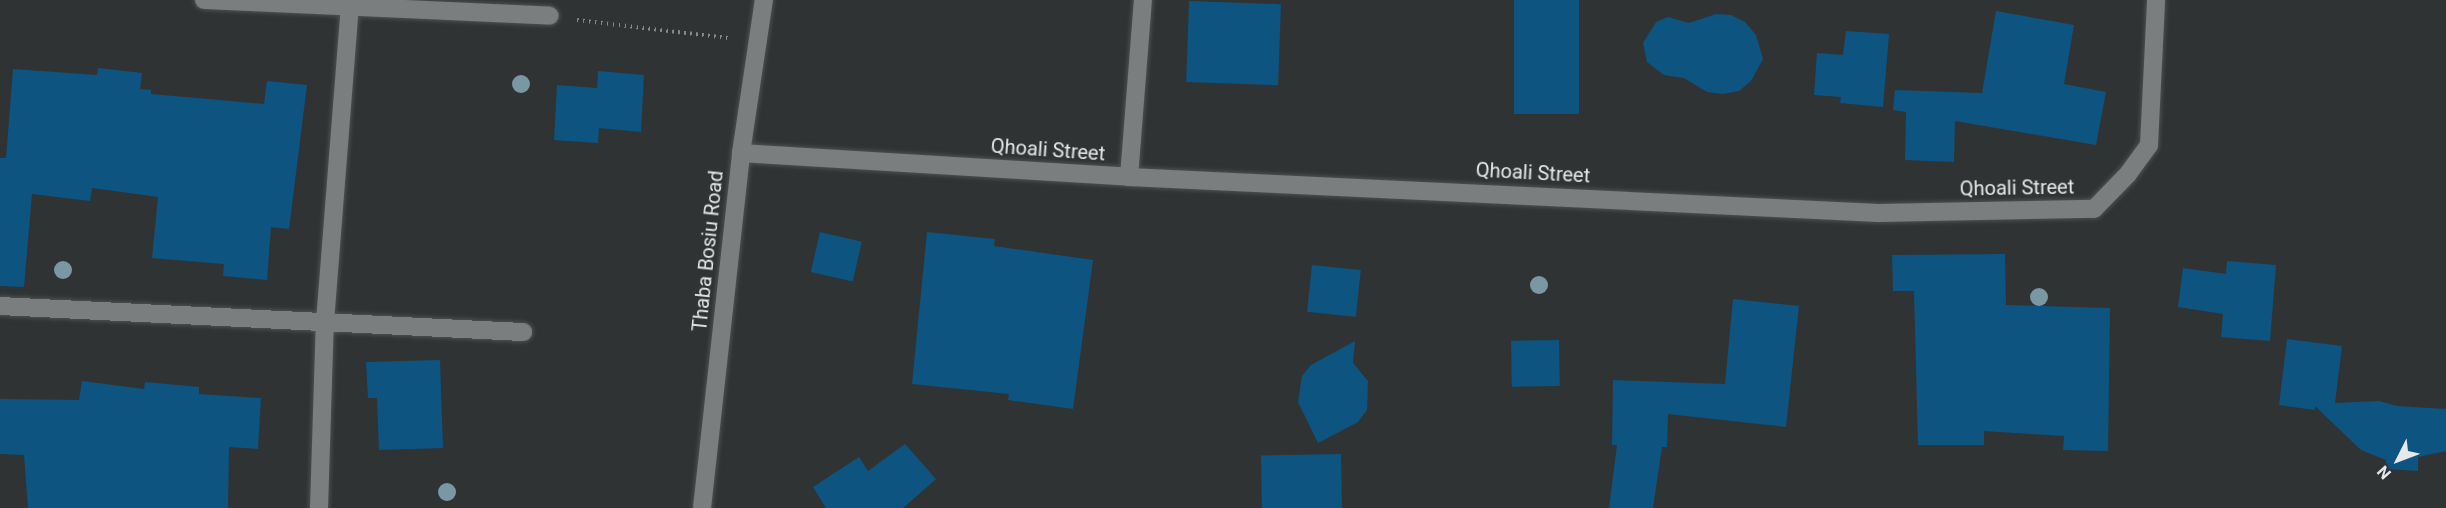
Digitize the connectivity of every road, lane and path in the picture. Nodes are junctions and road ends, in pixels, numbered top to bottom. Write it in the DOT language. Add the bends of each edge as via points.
graph roads {
  1 [pos="204,0"];
  2 [pos="765,0"];
  3 [pos="1143,0"];
  4 [pos="2156,0"];
  5 [pos="350,7"];
  6 [pos="550,16"];
  7 [pos="755,41"];
  8 [pos="741,153"];
  9 [pos="1129,177"];
  10 [pos="0,306"];
  11 [pos="325,322"];
  12 [pos="523,332"];
  13 [pos="319,508"];
  14 [pos="702,508"];
  1 -- 5 [label="street"];
  2 -- 7 [label="street, Thaba Bosiu Road"];
  3 -- 9 [label="street"];
  4 -- 9 [label="street, Qhoali Street" via="2149,144 2128,174 2094,209 1878,213"];
  5 -- 6 [label="street"];
  5 -- 11 [label="street"];
  6 -- 7 [label="path"];
  7 -- 8 [label="street, Thaba Bosiu Road"];
  8 -- 9 [label="street, Qhoali Street"];
  8 -- 14 [label="street, Thaba Bosiu Road"];
  10 -- 11 [label="street"];
  11 -- 12 [label="street"];
  11 -- 13 [label="street"];
}
